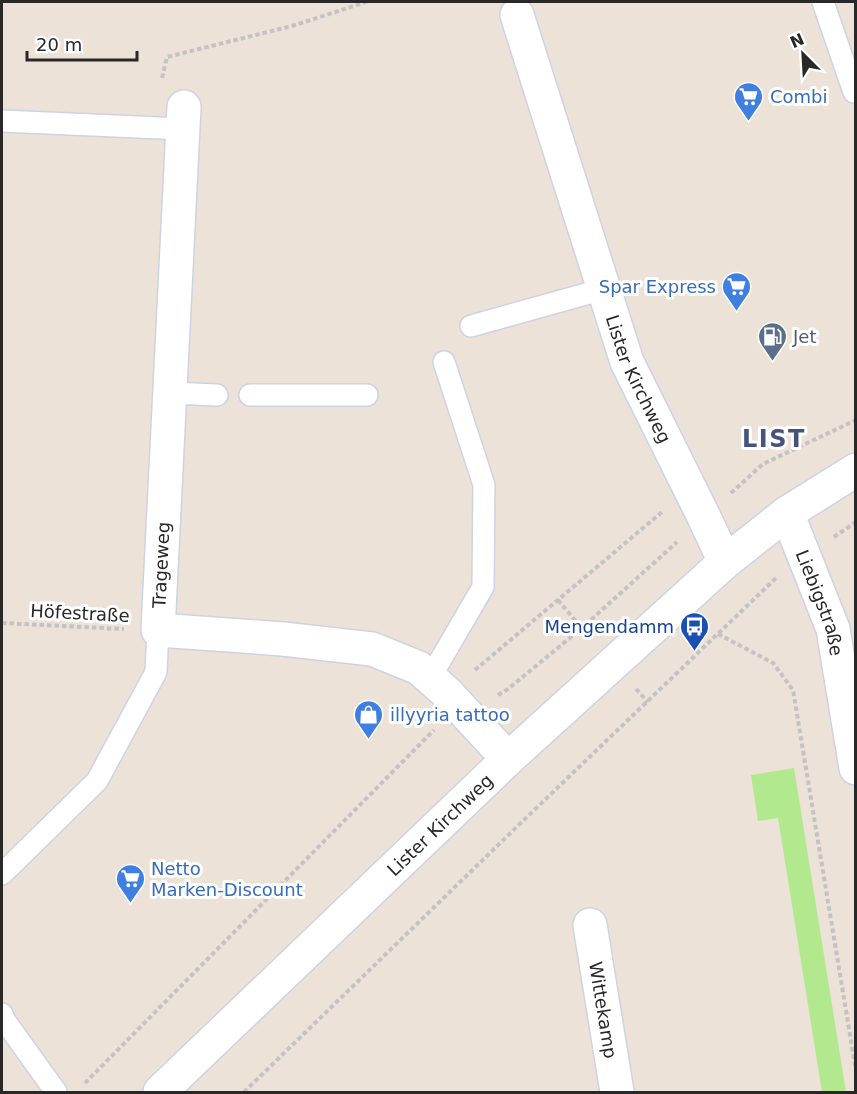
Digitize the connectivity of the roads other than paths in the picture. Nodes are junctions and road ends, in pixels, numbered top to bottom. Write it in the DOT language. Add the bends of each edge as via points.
graph roads {
  1 [pos="823,2"];
  2 [pos="517,15"];
  3 [pos="855,91"];
  4 [pos="184,118"];
  5 [pos="2,121"];
  6 [pos="604,289"];
  7 [pos="471,326"];
  8 [pos="444,362"];
  9 [pos="170,393"];
  10 [pos="217,395"];
  11 [pos="250,395"];
  12 [pos="367,395"];
  13 [pos="855,470"];
  14 [pos="787,513"];
  15 [pos="725,562"];
  16 [pos="158,630"];
  17 [pos="447,694"];
  18 [pos="850,708"];
  19 [pos="508,759"];
  20 [pos="855,768"];
  21 [pos="2,874"];
  22 [pos="590,925"];
  23 [pos="2,1014"];
  24 [pos="56,1092"];
  25 [pos="160,1092"];
  26 [pos="617,1092"];
  1 -- 3 [label="lane"];
  2 -- 6 [label="street, Lister Kirchweg"];
  4 -- 5 [label="lane"];
  4 -- 9 [label="street, Trageweg"];
  6 -- 7 [label="lane"];
  6 -- 15 [label="street, Lister Kirchweg" via="627,362"];
  8 -- 17 [label="lane" via="484,485 483,587"];
  9 -- 10 [label="lane"];
  9 -- 16 [label="street, Trageweg"];
  11 -- 12 [label="lane"];
  13 -- 14 [label="street, Lister Kirchweg"];
  14 -- 15 [label="street, Lister Kirchweg"];
  14 -- 18 [label="street, Liebigstraße" via="833,629"];
  15 -- 19 [label="street, Lister Kirchweg"];
  16 -- 17 [label="street, Trageweg" via="372,649 419,668"];
  16 -- 21 [label="lane" via="156,672 97,781"];
  17 -- 19 [label="street, Trageweg"];
  18 -- 20 [label="street, Liebigstraße"];
  19 -- 25 [label="street, Lister Kirchweg"];
  22 -- 26 [label="street, Wittekamp"];
  23 -- 24 [label="lane"];
}
